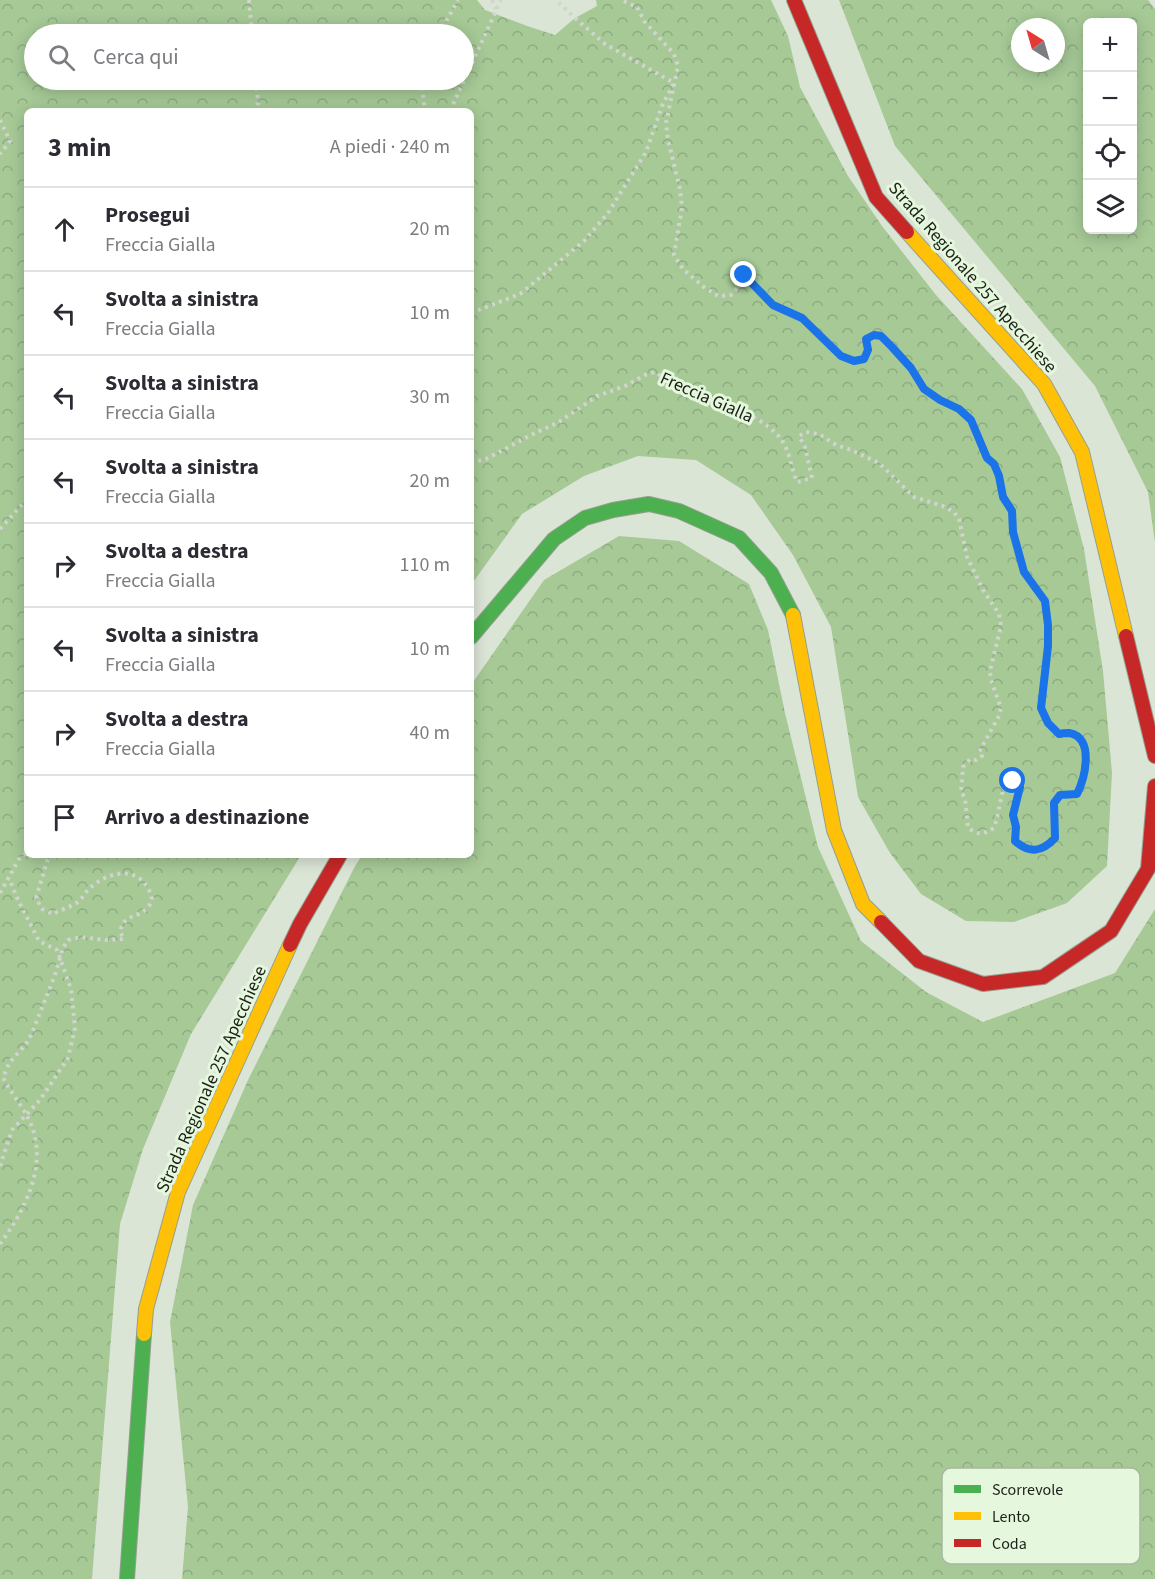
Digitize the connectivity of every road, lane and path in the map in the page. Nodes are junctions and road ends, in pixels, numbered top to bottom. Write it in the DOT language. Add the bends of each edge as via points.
graph roads {
  1 [pos="249,0"];
  2 [pos="459,0"];
  3 [pos="492,0"];
  4 [pos="501,0"];
  5 [pos="556,0"];
  6 [pos="621,0"];
  7 [pos="794,0"];
  8 [pos="496,9"];
  9 [pos="251,24"];
  10 [pos="445,24"];
  11 [pos="474,58"];
  12 [pos="674,83"];
  13 [pos="257,90"];
  14 [pos="422,90"];
  15 [pos="459,90"];
  16 [pos="257,108"];
  17 [pos="425,108"];
  18 [pos="451,108"];
  19 [pos="0,120"];
  20 [pos="0,154"];
  21 [pos="474,312"];
  22 [pos="474,462"];
  23 [pos="24,502"];
  24 [pos="0,529"];
  25 [pos="474,633"];
  26 [pos="1155,756"];
  27 [pos="1155,786"];
  28 [pos="24,855"];
  29 [pos="48,858"];
  30 [pos="338,858"];
  31 [pos="9,878"];
  32 [pos="0,893"];
  33 [pos="60,958"];
  34 [pos="25,1115"];
  35 [pos="0,1166"];
  36 [pos="0,1244"];
  37 [pos="127,1579"];
  1 -- 9 [label="path"];
  2 -- 10 [label="path"];
  3 -- 8 [label="path"];
  4 -- 8 [label="path"];
  5 -- 12 [label="path" via="605,44"];
  6 -- 12 [label="path, Freccia Gialla" via="637,7 644,21 674,54 678,66"];
  7 -- 26 [label="main road, Strada Regionale 257 Apecchiese" via="876,197 1044,384 1082,452"];
  8 -- 11 [label="path"];
  12 -- 21 [label="path" via="646,152 608,213 584,241 520,294"];
  12 -- 22 [label="path, Freccia Gialla" via="666,123 682,207 674,255 683,269 718,296 730,295 739,286 737,278 744,275 773,305 802,318 841,356 854,361 864,359 868,350 866,339 881,336 911,368 924,389 971,420 987,458 994,464 1003,497 1012,511 1013,532 1024,572 1045,601 1048,646 1041,708 1059,734 1071,733 1081,739 1086,750 1085,771 1077,794 1060,795 1054,803 1055,838 1047,847 1030,850 1015,841 1013,815 1020,787 1013,781 1005,784 994,828 975,834 968,828 961,792 963,767 970,759 981,756 979,752 1001,708 990,671 1001,626 999,614 967,557 954,512 914,497 879,463 819,434 806,432 799,436 812,478 797,482 781,439 758,419 718,406 655,372 597,396 559,422"];
  13 -- 16 [label="path"];
  14 -- 17 [label="path"];
  15 -- 18 [label="path"];
  19 -- 20 [label="path" via="10,141"];
  23 -- 24 [label="path"];
  25 -- 27 [label="main road" via="554,539 585,518 649,504 679,511 740,538 771,573 794,617 834,830 863,904 919,962 983,984 1043,977 1111,931 1148,869"];
  28 -- 31 [label="path"];
  29 -- 33 [label="path" via="36,898 42,909 53,914 78,902 90,887 119,872 137,877 149,887 152,899 147,909 126,919 121,926 124,939 68,940"];
  30 -- 37 [label="main road, Strada Regionale 257 Apecchiese" via="300,924 178,1192 146,1309"];
  31 -- 32 [label="path"];
  31 -- 33 [label="path" via="39,941 57,950"];
  33 -- 34 [label="path" via="71,989 75,1028 68,1058"];
  33 -- 34 [label="path" via="29,1039 3,1078"];
  34 -- 35 [label="path" via="12,1130"];
  34 -- 36 [label="path" via="36,1143 34,1181"];
}
